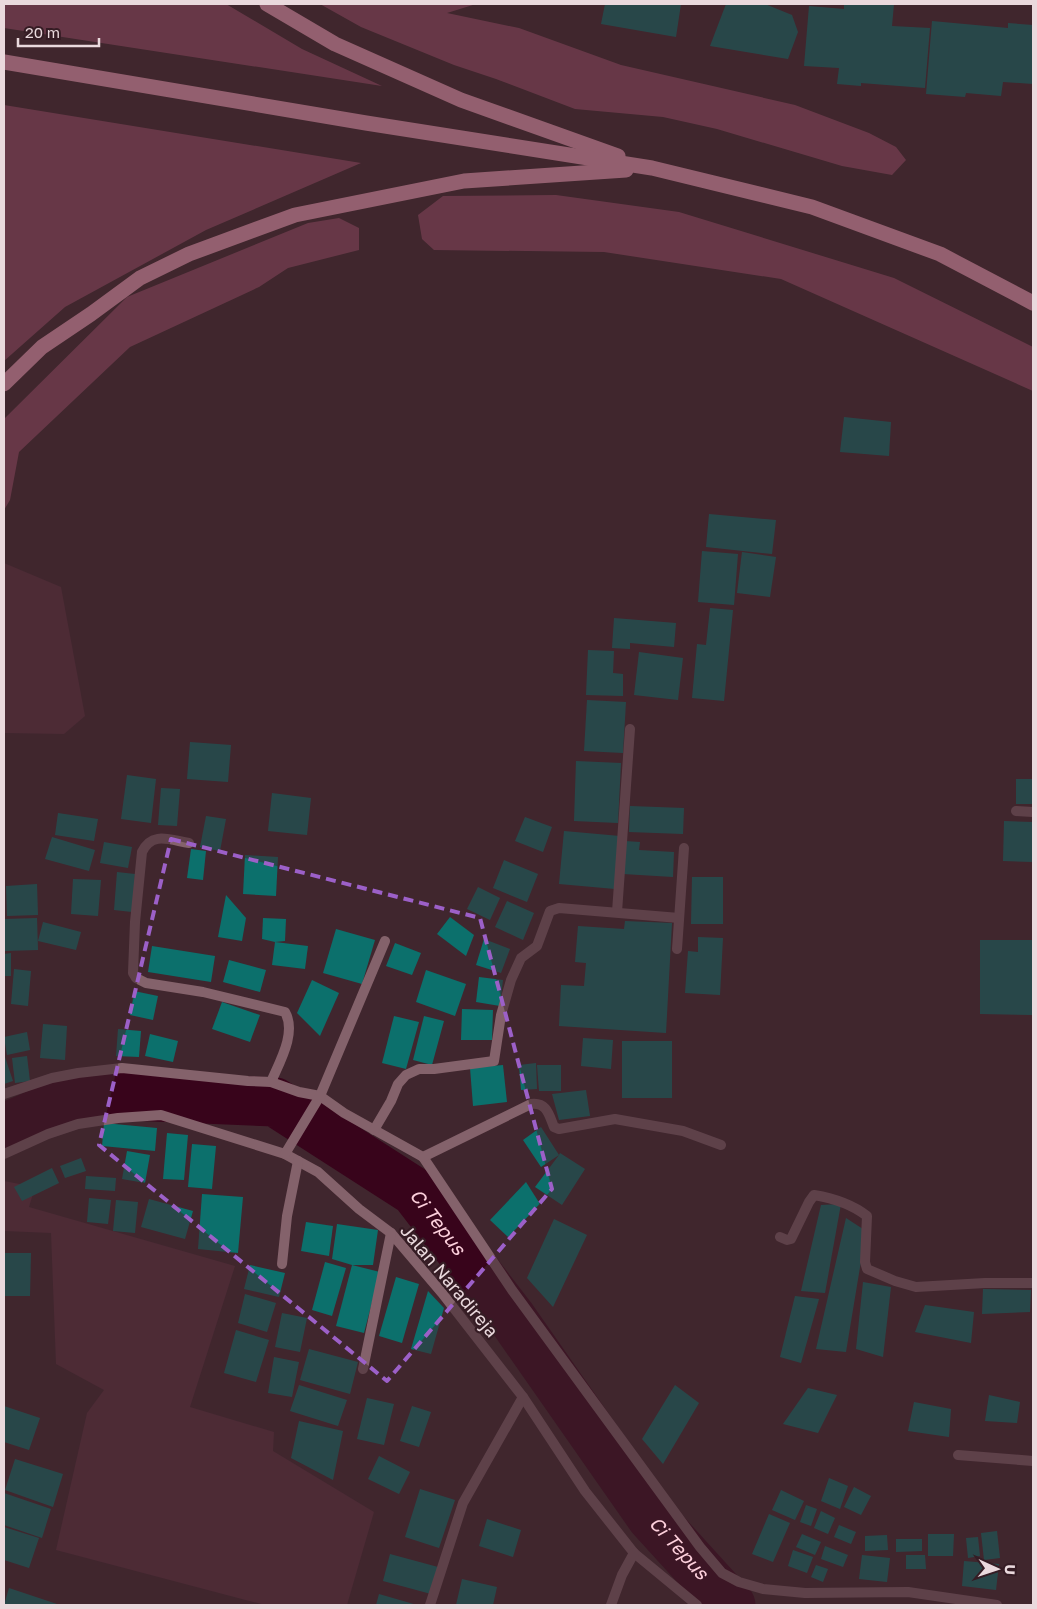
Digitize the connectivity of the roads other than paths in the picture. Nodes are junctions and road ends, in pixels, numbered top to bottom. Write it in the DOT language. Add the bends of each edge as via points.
graph roads {
  1 [pos="266,4"];
  2 [pos="4,62"];
  3 [pos="652,168"];
  4 [pos="1033,303"];
  5 [pos="4,384"];
  6 [pos="630,729"];
  7 [pos="1016,811"];
  8 [pos="1033,812"];
  9 [pos="189,843"];
  10 [pos="684,848"];
  11 [pos="617,912"];
  12 [pos="679,918"];
  13 [pos="385,941"];
  14 [pos="677,949"];
  15 [pos="271,1082"];
  16 [pos="4,1094"];
  17 [pos="318,1099"];
  18 [pos="374,1130"];
  19 [pos="721,1145"];
  20 [pos="4,1154"];
  21 [pos="285,1154"];
  22 [pos="423,1157"];
  23 [pos="298,1161"];
  24 [pos="391,1233"];
  25 [pos="780,1237"];
  26 [pos="282,1264"];
  27 [pos="1033,1283"];
  28 [pos="363,1369"];
  29 [pos="523,1397"];
  30 [pos="958,1455"];
  31 [pos="1033,1461"];
  32 [pos="634,1553"];
  33 [pos="430,1605"];
  34 [pos="611,1605"];
  35 [pos="697,1605"];
  36 [pos="997,1605"];
  1 -- 3 [label="highway" via="335,44 461,100"];
  2 -- 3 [label="highway"];
  3 -- 4 [label="highway" via="821,210 940,254"];
  3 -- 5 [label="highway" via="464,181 295,215 188,254 140,278 42,347"];
  6 -- 11 [label="street"];
  7 -- 8 [label="street"];
  9 -- 15 [label="street" via="154,838 146,843 142,852 133,973 146,983 203,992 285,1012 288,1016 288,1044"];
  10 -- 12 [label="street"];
  11 -- 12 [label="street"];
  11 -- 18 [label="street" via="559,908 550,911 537,946 521,958 511,980 501,1015 494,1061 419,1069 406,1075"];
  12 -- 14 [label="street"];
  13 -- 17 [label="street"];
  15 -- 16 [label="street" via="122,1068 52,1078"];
  15 -- 17 [label="street"];
  17 -- 18 [label="street"];
  17 -- 21 [label="street"];
  18 -- 22 [label="street"];
  19 -- 22 [label="street" via="683,1131 615,1119 554,1128 544,1106 538,1103 525,1106"];
  20 -- 21 [label="street, Jalan Naradireja" via="78,1124 162,1115"];
  21 -- 23 [label="street, Jalan Naradireja"];
  22 -- 36 [label="street" via="512,1290 722,1573 764,1589 805,1593 908,1592"];
  23 -- 24 [label="street, Jalan Naradireja" via="318,1172"];
  23 -- 26 [label="street"];
  24 -- 28 [label="street"];
  24 -- 29 [label="street, Jalan Naradireja"];
  25 -- 27 [label="street" via="791,1239 814,1195 826,1197 867,1216 864,1262 867,1269 895,1281 916,1287"];
  29 -- 32 [label="street, Jalan Naradireja" via="585,1491"];
  29 -- 33 [label="street" via="463,1503"];
  30 -- 31 [label="street"];
  32 -- 34 [label="street"];
  32 -- 35 [label="street, Jalan Naradireja"];
}
